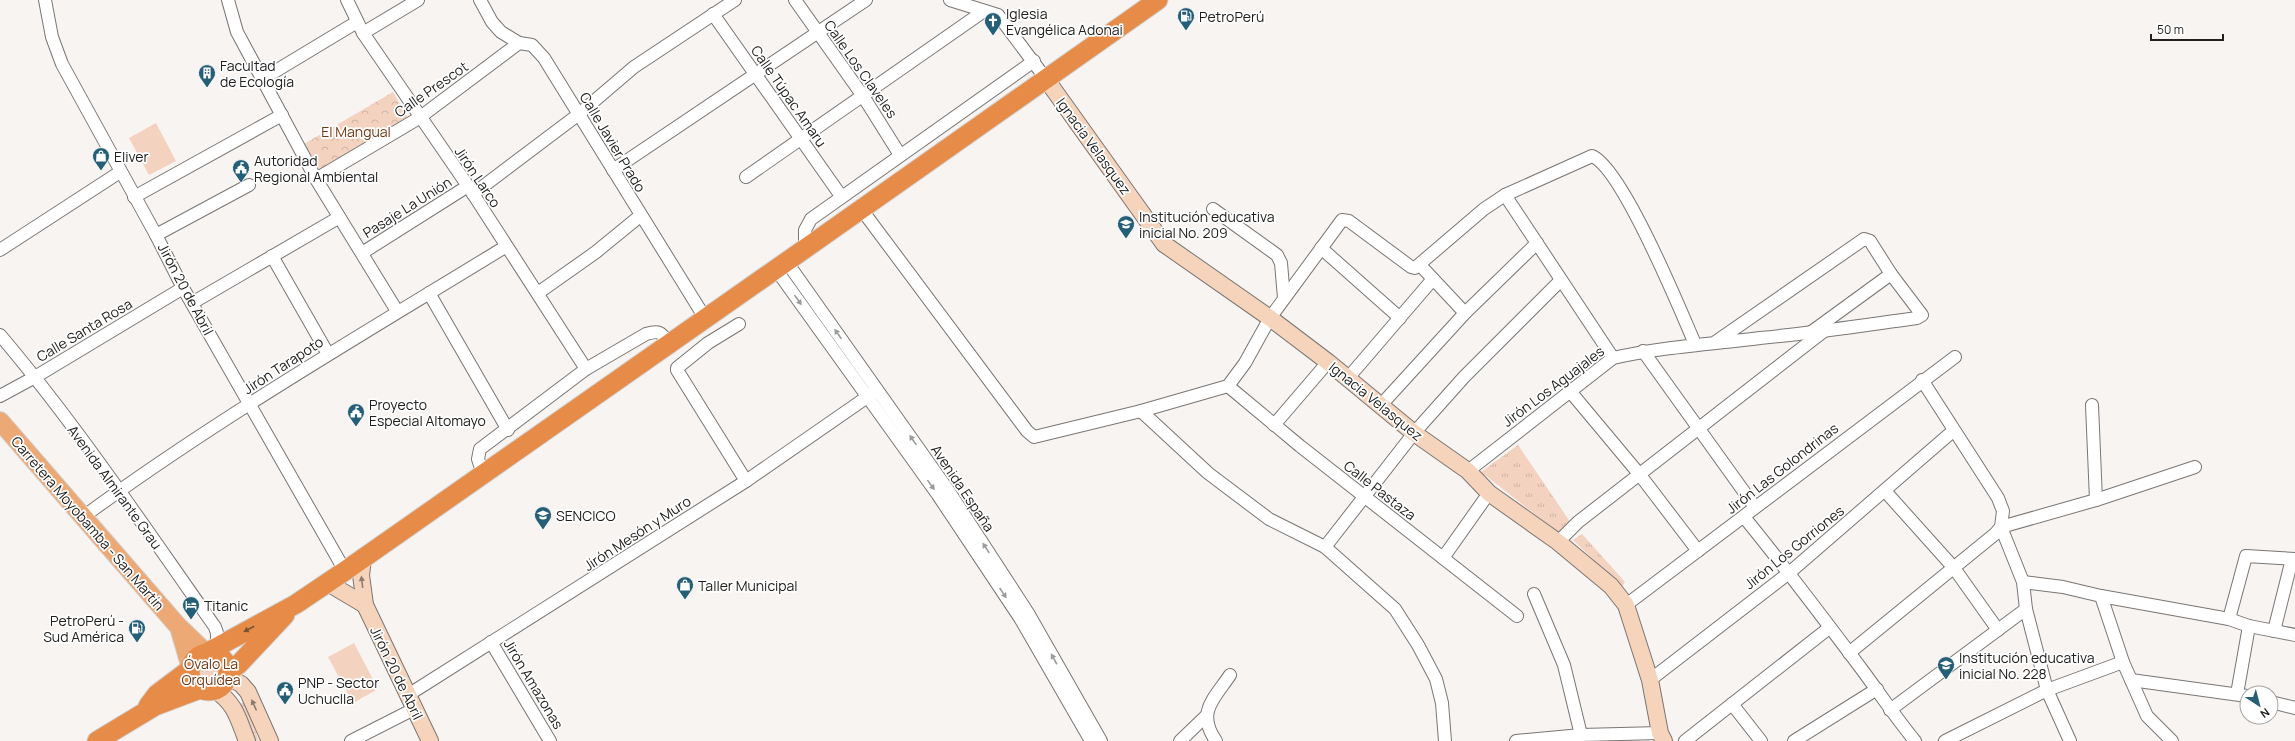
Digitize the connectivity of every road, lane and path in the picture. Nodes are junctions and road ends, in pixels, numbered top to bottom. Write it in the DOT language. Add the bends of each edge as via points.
graph roads {
  1 [pos="45,0"];
  2 [pos="228,0"];
  3 [pos="347,0"];
  4 [pos="418,0"];
  5 [pos="480,0"];
  6 [pos="736,0"];
  7 [pos="795,0"];
  8 [pos="866,0"];
  9 [pos="950,0"];
  10 [pos="1158,0"];
  11 [pos="984,11"];
  12 [pos="714,14"];
  13 [pos="357,22"];
  14 [pos="363,33"];
  15 [pos="818,34"];
  16 [pos="519,43"];
  17 [pos="1034,61"];
  18 [pos="756,75"];
  19 [pos="264,78"];
  20 [pos="1046,79"];
  21 [pos="863,96"];
  22 [pos="579,114"];
  23 [pos="282,115"];
  24 [pos="419,118"];
  25 [pos="800,137"];
  26 [pos="900,155"];
  27 [pos="613,170"];
  28 [pos="120,172"];
  29 [pos="746,177"];
  30 [pos="316,179"];
  31 [pos="250,185"];
  32 [pos="470,190"];
  33 [pos="1505,195"];
  34 [pos="841,196"];
  35 [pos="134,197"];
  36 [pos="1213,209"];
  37 [pos="862,210"];
  38 [pos="640,216"];
  39 [pos="338,218"];
  40 [pos="156,235"];
  41 [pos="1537,243"];
  42 [pos="505,246"];
  43 [pos="805,248"];
  44 [pos="1321,248"];
  45 [pos="0,250"];
  46 [pos="362,253"];
  47 [pos="272,256"];
  48 [pos="781,264"];
  49 [pos="1420,265"];
  50 [pos="1891,274"];
  51 [pos="1433,279"];
  52 [pos="1560,280"];
  53 [pos="183,288"];
  54 [pos="538,292"];
  55 [pos="429,293"];
  56 [pos="1284,298"];
  57 [pos="192,303"];
  58 [pos="397,311"];
  59 [pos="1465,313"];
  60 [pos="1270,318"];
  61 [pos="1400,318"];
  62 [pos="700,321"];
  63 [pos="739,324"];
  64 [pos="1824,331"];
  65 [pos="1809,333"];
  66 [pos="0,335"];
  67 [pos="669,343"];
  68 [pos="708,343"];
  69 [pos="1714,343"];
  70 [pos="1695,344"];
  71 [pos="1643,351"];
  72 [pos="328,354"];
  73 [pos="1956,357"];
  74 [pos="1613,358"];
  75 [pos="1328,362"];
  76 [pos="586,369"];
  77 [pos="35,377"];
  78 [pos="1348,378"];
  79 [pos="1922,380"];
  80 [pos="1228,386"];
  81 [pos="1569,390"];
  82 [pos="872,393"];
  83 [pos="0,396"];
  84 [pos="249,404"];
  85 [pos="2092,404"];
  86 [pos="1381,405"];
  87 [pos="1141,411"];
  88 [pos="0,421"];
  89 [pos="1274,425"];
  90 [pos="1698,429"];
  91 [pos="508,430"];
  92 [pos="1953,431"];
  93 [pos="1414,433"];
  94 [pos="2195,467"];
  95 [pos="1468,472"];
  96 [pos="483,474"];
  97 [pos="1640,475"];
  98 [pos="746,481"];
  99 [pos="119,490"];
  100 [pos="1886,491"];
  101 [pos="1489,493"];
  102 [pos="1365,497"];
  103 [pos="2096,500"];
  104 [pos="1755,507"];
  105 [pos="83,517"];
  106 [pos="1744,517"];
  107 [pos="2001,526"];
  108 [pos="1558,542"];
  109 [pos="1325,547"];
  110 [pos="1698,551"];
  111 [pos="1443,558"];
  112 [pos="363,559"];
  113 [pos="2294,559"];
  114 [pos="1954,568"];
  115 [pos="345,571"];
  116 [pos="1789,573"];
  117 [pos="2023,582"];
  118 [pos="328,583"];
  119 [pos="1534,594"];
  120 [pos="2101,596"];
  121 [pos="296,604"];
  122 [pos="1626,604"];
  123 [pos="365,605"];
  124 [pos="2026,609"];
  125 [pos="1517,616"];
  126 [pos="2229,619"];
  127 [pos="177,625"];
  128 [pos="2249,626"];
  129 [pos="1829,628"];
  130 [pos="1998,630"];
  131 [pos="2274,631"];
  132 [pos="2295,635"];
  133 [pos="491,642"];
  134 [pos="210,650"];
  135 [pos="1849,653"];
  136 [pos="2123,662"];
  137 [pos="190,668"];
  138 [pos="1230,675"];
  139 [pos="1650,680"];
  140 [pos="2131,680"];
  141 [pos="218,682"];
  142 [pos="2243,685"];
  143 [pos="1877,689"];
  144 [pos="2047,690"];
  145 [pos="2239,695"];
  146 [pos="411,702"];
  147 [pos="1732,704"];
  148 [pos="2279,704"];
  149 [pos="2295,708"];
  150 [pos="1890,710"];
  151 [pos="141,714"];
  152 [pos="1206,716"];
  153 [pos="1581,735"];
  154 [pos="1662,737"];
  155 [pos="97,741"];
  156 [pos="247,741"];
  157 [pos="270,741"];
  158 [pos="352,741"];
  159 [pos="430,741"];
  160 [pos="550,741"];
  161 [pos="1091,741"];
  162 [pos="1102,741"];
  163 [pos="1180,741"];
  164 [pos="1216,741"];
  165 [pos="1445,741"];
  166 [pos="1516,741"];
  167 [pos="1684,741"];
  168 [pos="1761,741"];
  169 [pos="1794,741"];
  170 [pos="1915,741"];
  171 [pos="1945,741"];
  172 [pos="2070,741"];
  173 [pos="2172,741"];
  1 -- 28 [label="street, Jirón 20 de Abril" via="52,37 62,64"];
  2 -- 19 [label="street" via="238,32"];
  3 -- 13 [label="street, Jirón Larco"];
  4 -- 14 [label="street"];
  5 -- 16 [label="street, Calle Javier Prado" via="492,22 501,32"];
  6 -- 12 [label="street, Pasaje La Unión"];
  7 -- 15 [label="street, Calle Los Claveles"];
  8 -- 15 [label="street"];
  9 -- 11 [label="street"];
  10 -- 20 [label="highway"];
  11 -- 17 [label="street" via="998,15"];
  11 -- 21 [label="street"];
  12 -- 18 [label="street, Calle Túpac Amaru"];
  12 -- 22 [label="street, Pasaje La Unión" via="634,67"];
  13 -- 14 [label="street, Jirón Larco"];
  13 -- 19 [label="street"];
  14 -- 24 [label="street, Jirón Larco"];
  15 -- 18 [label="street"];
  15 -- 21 [label="street, Calle Los Claveles"];
  16 -- 22 [label="street, Calle Javier Prado" via="532,45 544,58"];
  16 -- 24 [label="street, Calle Prescot"];
  17 -- 20 [label="street"];
  17 -- 26 [label="street"];
  18 -- 25 [label="street, Calle Túpac Amaru"];
  18 -- 27 [label="street"];
  19 -- 23 [label="street"];
  20 -- 37 [label="highway"];
  20 -- 60 [label="main road, Ignacia Velasquez" via="1164,244"];
  21 -- 25 [label="street"];
  21 -- 26 [label="street, Calle Los Claveles"];
  22 -- 27 [label="street, Calle Javier Prado"];
  22 -- 32 [label="street, Pasaje La Unión"];
  23 -- 30 [label="street"];
  23 -- 35 [label="street"];
  24 -- 30 [label="street, Calle Prescot"];
  24 -- 32 [label="street, Jirón Larco"];
  25 -- 29 [label="street"];
  25 -- 34 [label="street, Calle Túpac Amaru"];
  26 -- 34 [label="street"];
  27 -- 38 [label="street, Calle Javier Prado"];
  28 -- 35 [label="street, Jirón 20 de Abril"];
  28 -- 45 [label="street"];
  30 -- 39 [label="street"];
  31 -- 40 [label="street"];
  32 -- 42 [label="street, Jirón Larco"];
  32 -- 46 [label="street, Pasaje La Unión"];
  33 -- 41 [label="street"];
  33 -- 49 [label="street" via="1484,209"];
  33 -- 70 [label="street" via="1586,158 1592,156 1602,162 1631,207 1657,256"];
  34 -- 43 [label="street" via="807,224"];
  35 -- 40 [label="street, Jirón 20 de Abril"];
  36 -- 56 [label="street" via="1277,255 1281,263"];
  37 -- 43 [label="highway"];
  37 -- 87 [label="street" via="978,368 1033,437"];
  38 -- 54 [label="street" via="596,252"];
  38 -- 62 [label="street, Calle Javier Prado"];
  39 -- 46 [label="street"];
  39 -- 47 [label="street"];
  40 -- 53 [label="street, Jirón 20 de Abril"];
  41 -- 52 [label="street"];
  41 -- 59 [label="street"];
  42 -- 54 [label="street, Jirón Larco"];
  42 -- 55 [label="street, Jirón Tarapoto"];
  43 -- 48 [label="highway"];
  44 -- 49 [label="street" via="1342,220 1345,220 1411,267"];
  44 -- 56 [label="street"];
  44 -- 61 [label="street"];
  46 -- 58 [label="street"];
  47 -- 57 [label="street"];
  47 -- 72 [label="street"];
  48 -- 62 [label="highway"];
  48 -- 82 [label="street, Avenida España"];
  49 -- 51 [label="street"];
  50 -- 64 [label="street, Jirón Los Aguajales" via="1922,315 1920,317"];
  50 -- 65 [label="street"];
  50 -- 69 [label="street" via="1870,241 1864,239"];
  51 -- 59 [label="street"];
  51 -- 61 [label="street"];
  52 -- 74 [label="street"];
  52 -- 93 [label="street" via="1464,377"];
  53 -- 57 [label="street, Jirón 20 de Abril"];
  53 -- 77 [label="street, Calle Santa Rosa"];
  54 -- 76 [label="street, Jirón Larco"];
  55 -- 58 [label="street, Jirón Tarapoto"];
  55 -- 91 [label="street"];
  56 -- 60 [label="street"];
  57 -- 84 [label="street, Jirón 20 de Abril"];
  58 -- 72 [label="street, Jirón Tarapoto"];
  59 -- 86 [label="street"];
  60 -- 75 [label="main road, Ignacia Velasquez"];
  60 -- 80 [label="street" via="1245,363"];
  61 -- 78 [label="street"];
  62 -- 67 [label="highway"];
  62 -- 68 [label="street, Calle Javier Prado"];
  63 -- 68 [label="street"];
  64 -- 65 [label="street, Jirón Los Aguajales"];
  64 -- 90 [label="street"];
  65 -- 69 [label="street, Jirón Los Aguajales"];
  66 -- 77 [label="street, Avenida Almirante Grau"];
  67 -- 76 [label="street" via="660,332 646,334"];
  67 -- 96 [label="highway"];
  68 -- 98 [label="street" via="677,368 678,374"];
  69 -- 70 [label="street, Jirón Los Aguajales"];
  70 -- 71 [label="street, Jirón Los Aguajales"];
  71 -- 74 [label="street, Jirón Los Aguajales"];
  71 -- 90 [label="street"];
  72 -- 84 [label="street, Jirón Tarapoto"];
  73 -- 79 [label="street, Jirón Las Golondrinas"];
  74 -- 81 [label="street, Jirón Los Aguajales"];
  75 -- 78 [label="main road, Ignacia Velasquez"];
  75 -- 89 [label="street"];
  76 -- 91 [label="street"];
  77 -- 83 [label="street, Calle Santa Rosa"];
  77 -- 99 [label="street, Avenida Almirante Grau"];
  78 -- 86 [label="main road, Ignacia Velasquez"];
  79 -- 92 [label="street"];
  79 -- 104 [label="street, Jirón Las Golondrinas"];
  80 -- 87 [label="street"];
  80 -- 89 [label="street, Calle Pastaza"];
  81 -- 95 [label="street, Jirón Los Aguajales"];
  81 -- 97 [label="street"];
  82 -- 98 [label="street, Jirón Mesón y Muro"];
  82 -- 161 [label="street, Avenida España, one-way" via="1020,618"];
  162 -- 82 [label="street, Avenida España, one-way" via="1028,613 948,490"];
  84 -- 99 [label="street, Jirón Tarapoto"];
  84 -- 115 [label="street, Jirón 20 de Abril"];
  85 -- 103 [label="street"];
  86 -- 93 [label="main road, Ignacia Velasquez"];
  87 -- 109 [label="street" via="1208,474 1263,515"];
  88 -- 105 [label="main road, Carretera Moyobamba - San Martín"];
  89 -- 102 [label="street, Calle Pastaza"];
  90 -- 97 [label="street"];
  90 -- 104 [label="street"];
  91 -- 96 [label="street" via="478,453"];
  92 -- 100 [label="street, Jirón Los Gorriones"];
  92 -- 107 [label="street" via="1998,498 2003,511"];
  93 -- 95 [label="main road, Ignacia Velasquez"];
  93 -- 102 [label="street"];
  94 -- 103 [label="street"];
  95 -- 101 [label="main road, Ignacia Velasquez"];
  96 -- 112 [label="highway"];
  97 -- 108 [label="street" via="1578,522"];
  97 -- 110 [label="street"];
  98 -- 133 [label="street, Jirón Mesón y Muro"];
  99 -- 105 [label="street, Jirón Tarapoto"];
  99 -- 134 [label="street, Avenida Almirante Grau" via="215,627 217,632"];
  100 -- 114 [label="street"];
  100 -- 116 [label="street, Jirón Los Gorriones"];
  101 -- 108 [label="main road, Ignacia Velasquez"];
  101 -- 111 [label="street"];
  102 -- 109 [label="street"];
  102 -- 111 [label="street, Calle Pastaza"];
  103 -- 107 [label="street"];
  104 -- 106 [label="street, Jirón Las Golondrinas"];
  105 -- 127 [label="main road, Carretera Moyobamba - San Martín"];
  106 -- 110 [label="street, Jirón Las Golondrinas"];
  106 -- 116 [label="street"];
  107 -- 114 [label="street"];
  107 -- 117 [label="street"];
  108 -- 122 [label="main road, Ignacia Velasquez" via="1611,586"];
  109 -- 165 [label="street" via="1395,609 1418,645 1436,679 1442,703"];
  110 -- 122 [label="street, Jirón Las Golondrinas"];
  111 -- 125 [label="street, Calle Pastaza"];
  112 -- 115 [label="highway"];
  123 -- 112 [label="main road, Jirón 20 de Abril, one-way" via="361,575"];
  113 -- 126 [label="street" via="2246,556"];
  113 -- 131 [label="street"];
  114 -- 130 [label="street"];
  114 -- 135 [label="street"];
  115 -- 118 [label="highway"];
  116 -- 129 [label="street"];
  116 -- 139 [label="street, Jirón Los Gorriones"];
  117 -- 120 [label="street" via="2063,587"];
  117 -- 124 [label="street"];
  118 -- 121 [label="highway"];
  118 -- 123 [label="main road"];
  119 -- 153 [label="street" via="1564,665"];
  120 -- 126 [label="street"];
  120 -- 136 [label="street"];
  121 -- 134 [label="highway, one-way"];
  121 -- 141 [label="highway" via="239,664"];
  122 -- 139 [label="main road, Ignacia Velasquez"];
  123 -- 146 [label="main road, Jirón 20 de Abril"];
  124 -- 130 [label="street"];
  124 -- 144 [label="street"];
  126 -- 128 [label="street"];
  127 -- 134 [label="main road, Carretera Moyobamba - San Martín"];
  127 -- 137 [label="main road, Carretera Moyobamba - San Martín"];
  128 -- 131 [label="street"];
  128 -- 142 [label="street"];
  129 -- 135 [label="street"];
  129 -- 147 [label="street"];
  130 -- 150 [label="street"];
  131 -- 132 [label="street"];
  133 -- 146 [label="street, Jirón Mesón y Muro"];
  133 -- 160 [label="street, Jirón Amazonas"];
  134 -- 137 [label="highway" via="198,655"];
  134 -- 141 [label="highway" via="225,660"];
  135 -- 143 [label="street"];
  136 -- 140 [label="street"];
  136 -- 144 [label="street"];
  137 -- 141 [label="highway" via="190,678"];
  137 -- 151 [label="highway" via="157,694"];
  138 -- 152 [label="street"];
  139 -- 154 [label="main road, Ignacia Velasquez"];
  140 -- 145 [label="street"];
  140 -- 173 [label="street" via="2147,716"];
  141 -- 151 [label="highway" via="155,706"];
  141 -- 156 [label="main road" via="234,706"];
  157 -- 141 [label="main road, one-way" via="248,692 241,684"];
  143 -- 150 [label="street"];
  143 -- 169 [label="street"];
  144 -- 171 [label="street"];
  144 -- 172 [label="street"];
  146 -- 158 [label="street, Jirón Mesón y Muro"];
  146 -- 159 [label="main road, Jirón 20 de Abril"];
  147 -- 167 [label="street"];
  147 -- 168 [label="street"];
  148 -- 149 [label="street"];
  150 -- 170 [label="street"];
  151 -- 155 [label="highway"];
  152 -- 163 [label="street"];
  152 -- 164 [label="street" via="1208,728"];
  153 -- 154 [label="street"];
  153 -- 166 [label="street"];
}
